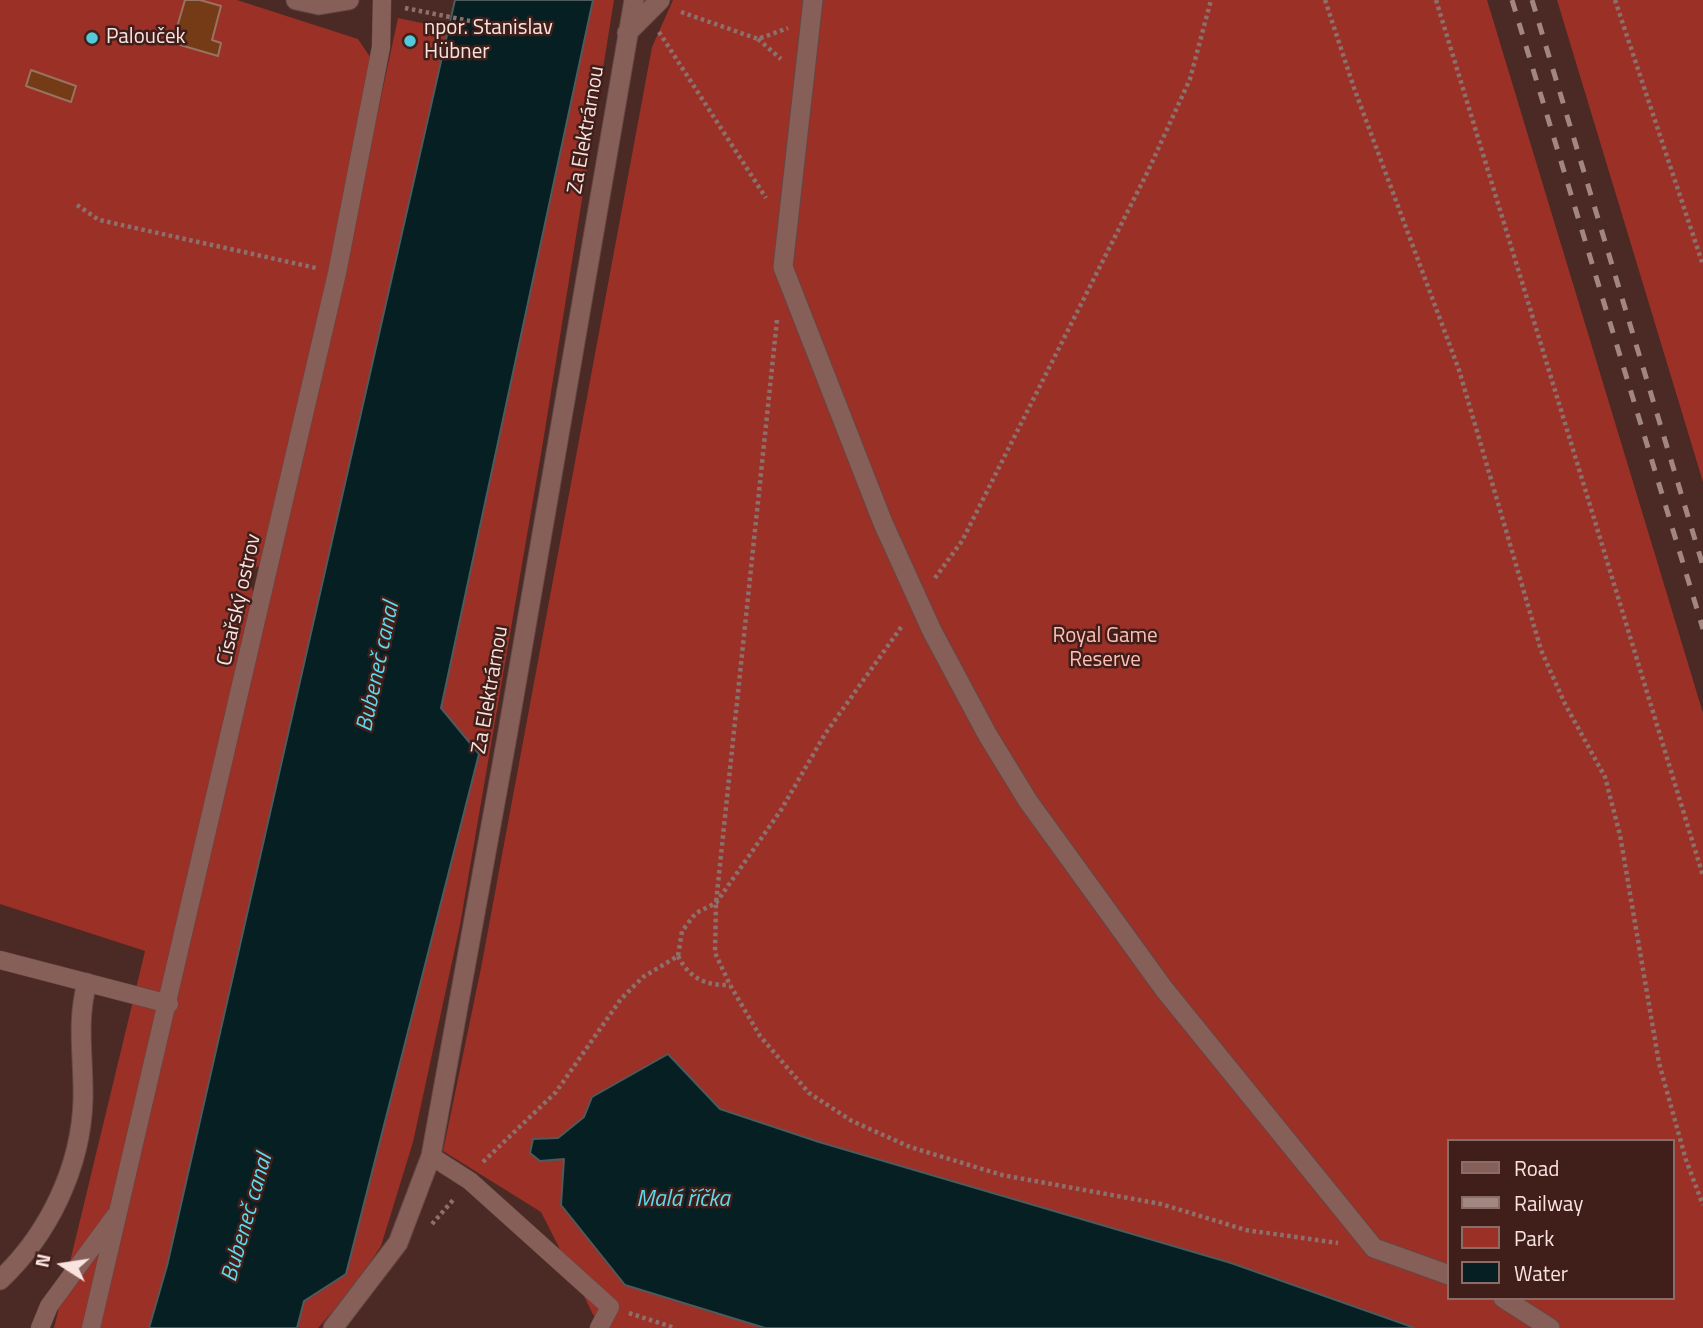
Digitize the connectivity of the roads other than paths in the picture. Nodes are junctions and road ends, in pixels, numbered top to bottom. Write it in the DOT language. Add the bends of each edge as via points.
graph roads {
  1 [pos="296,0"];
  2 [pos="349,0"];
  3 [pos="382,0"];
  4 [pos="634,0"];
  5 [pos="655,6"];
  6 [pos="812,9"];
  7 [pos="627,33"];
  8 [pos="2,960"];
  9 [pos="87,983"];
  10 [pos="169,1004"];
  11 [pos="431,1156"];
  12 [pos="121,1207"];
  13 [pos="1448,1275"];
  14 [pos="0,1280"];
  15 [pos="1506,1300"];
  16 [pos="40,1328"];
  17 [pos="91,1328"];
  18 [pos="333,1328"];
  19 [pos="599,1328"];
  20 [pos="1550,1328"];
  1 -- 2 [label="street" via="327,5"];
  3 -- 10 [label="lane, Císařský ostrov" via="381,47 337,273"];
  4 -- 7 [label="street, Za Elektrárnou"];
  5 -- 7 [label="street"];
  6 -- 13 [label="street" via="783,267 883,523 919,601 987,734 1028,801 1164,989 1374,1248"];
  7 -- 11 [label="street, Za Elektrárnou"];
  8 -- 9 [label="lane"];
  9 -- 10 [label="lane"];
  9 -- 14 [label="street" via="79,1028 83,1100 76,1151 47,1221"];
  10 -- 12 [label="lane, Císařský ostrov"];
  11 -- 18 [label="street, Za Elektrárnou" via="398,1243"];
  11 -- 19 [label="lane" via="470,1181 610,1307"];
  12 -- 16 [label="lane, Císařský ostrov" via="49,1306"];
  12 -- 17 [label="lane, Císařský ostrov"];
  15 -- 20 [label="street"];
}
